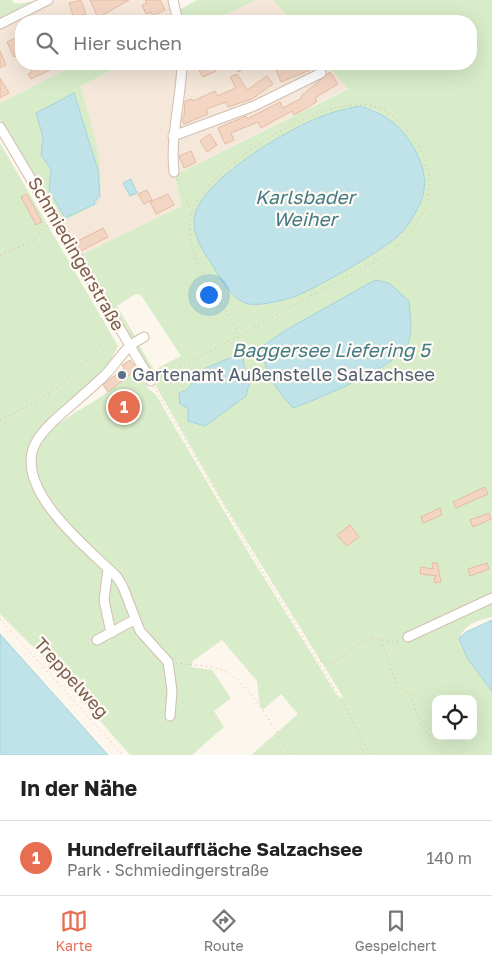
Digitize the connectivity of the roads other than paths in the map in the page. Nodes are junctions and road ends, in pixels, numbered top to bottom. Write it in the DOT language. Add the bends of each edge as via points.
graph roads {
  1 [pos="48,0"];
  2 [pos="173,0"];
  3 [pos="18,15"];
  4 [pos="177,15"];
  5 [pos="15,16"];
  6 [pos="0,24"];
  7 [pos="182,70"];
  8 [pos="321,72"];
  9 [pos="0,126"];
  10 [pos="172,136"];
  11 [pos="174,172"];
  12 [pos="144,337"];
  13 [pos="129,345"];
  14 [pos="151,381"];
  15 [pos="108,569"];
  16 [pos="492,598"];
  17 [pos="134,620"];
  18 [pos="111,633"];
  19 [pos="404,639"];
  20 [pos="97,640"];
  21 [pos="170,716"];
  1 -- 3 [label="street"];
  2 -- 4 [label="street"];
  5 -- 6 [label="street"];
  7 -- 10 [label="street"];
  8 -- 10 [label="street" via="254,106"];
  9 -- 13 [label="street, Schmiedingerstraße"];
  10 -- 11 [label="street"];
  12 -- 13 [label="street"];
  13 -- 14 [label="street, Schmiedingerstraße"];
  13 -- 15 [label="street" via="107,373 50,426 36,444 32,456 33,472 43,500"];
  15 -- 17 [label="street" via="123,587"];
  15 -- 18 [label="street" via="104,600"];
  16 -- 19 [label="street"];
  17 -- 18 [label="street"];
  17 -- 21 [label="street" via="168,662 172,691"];
  18 -- 20 [label="street"];
}
